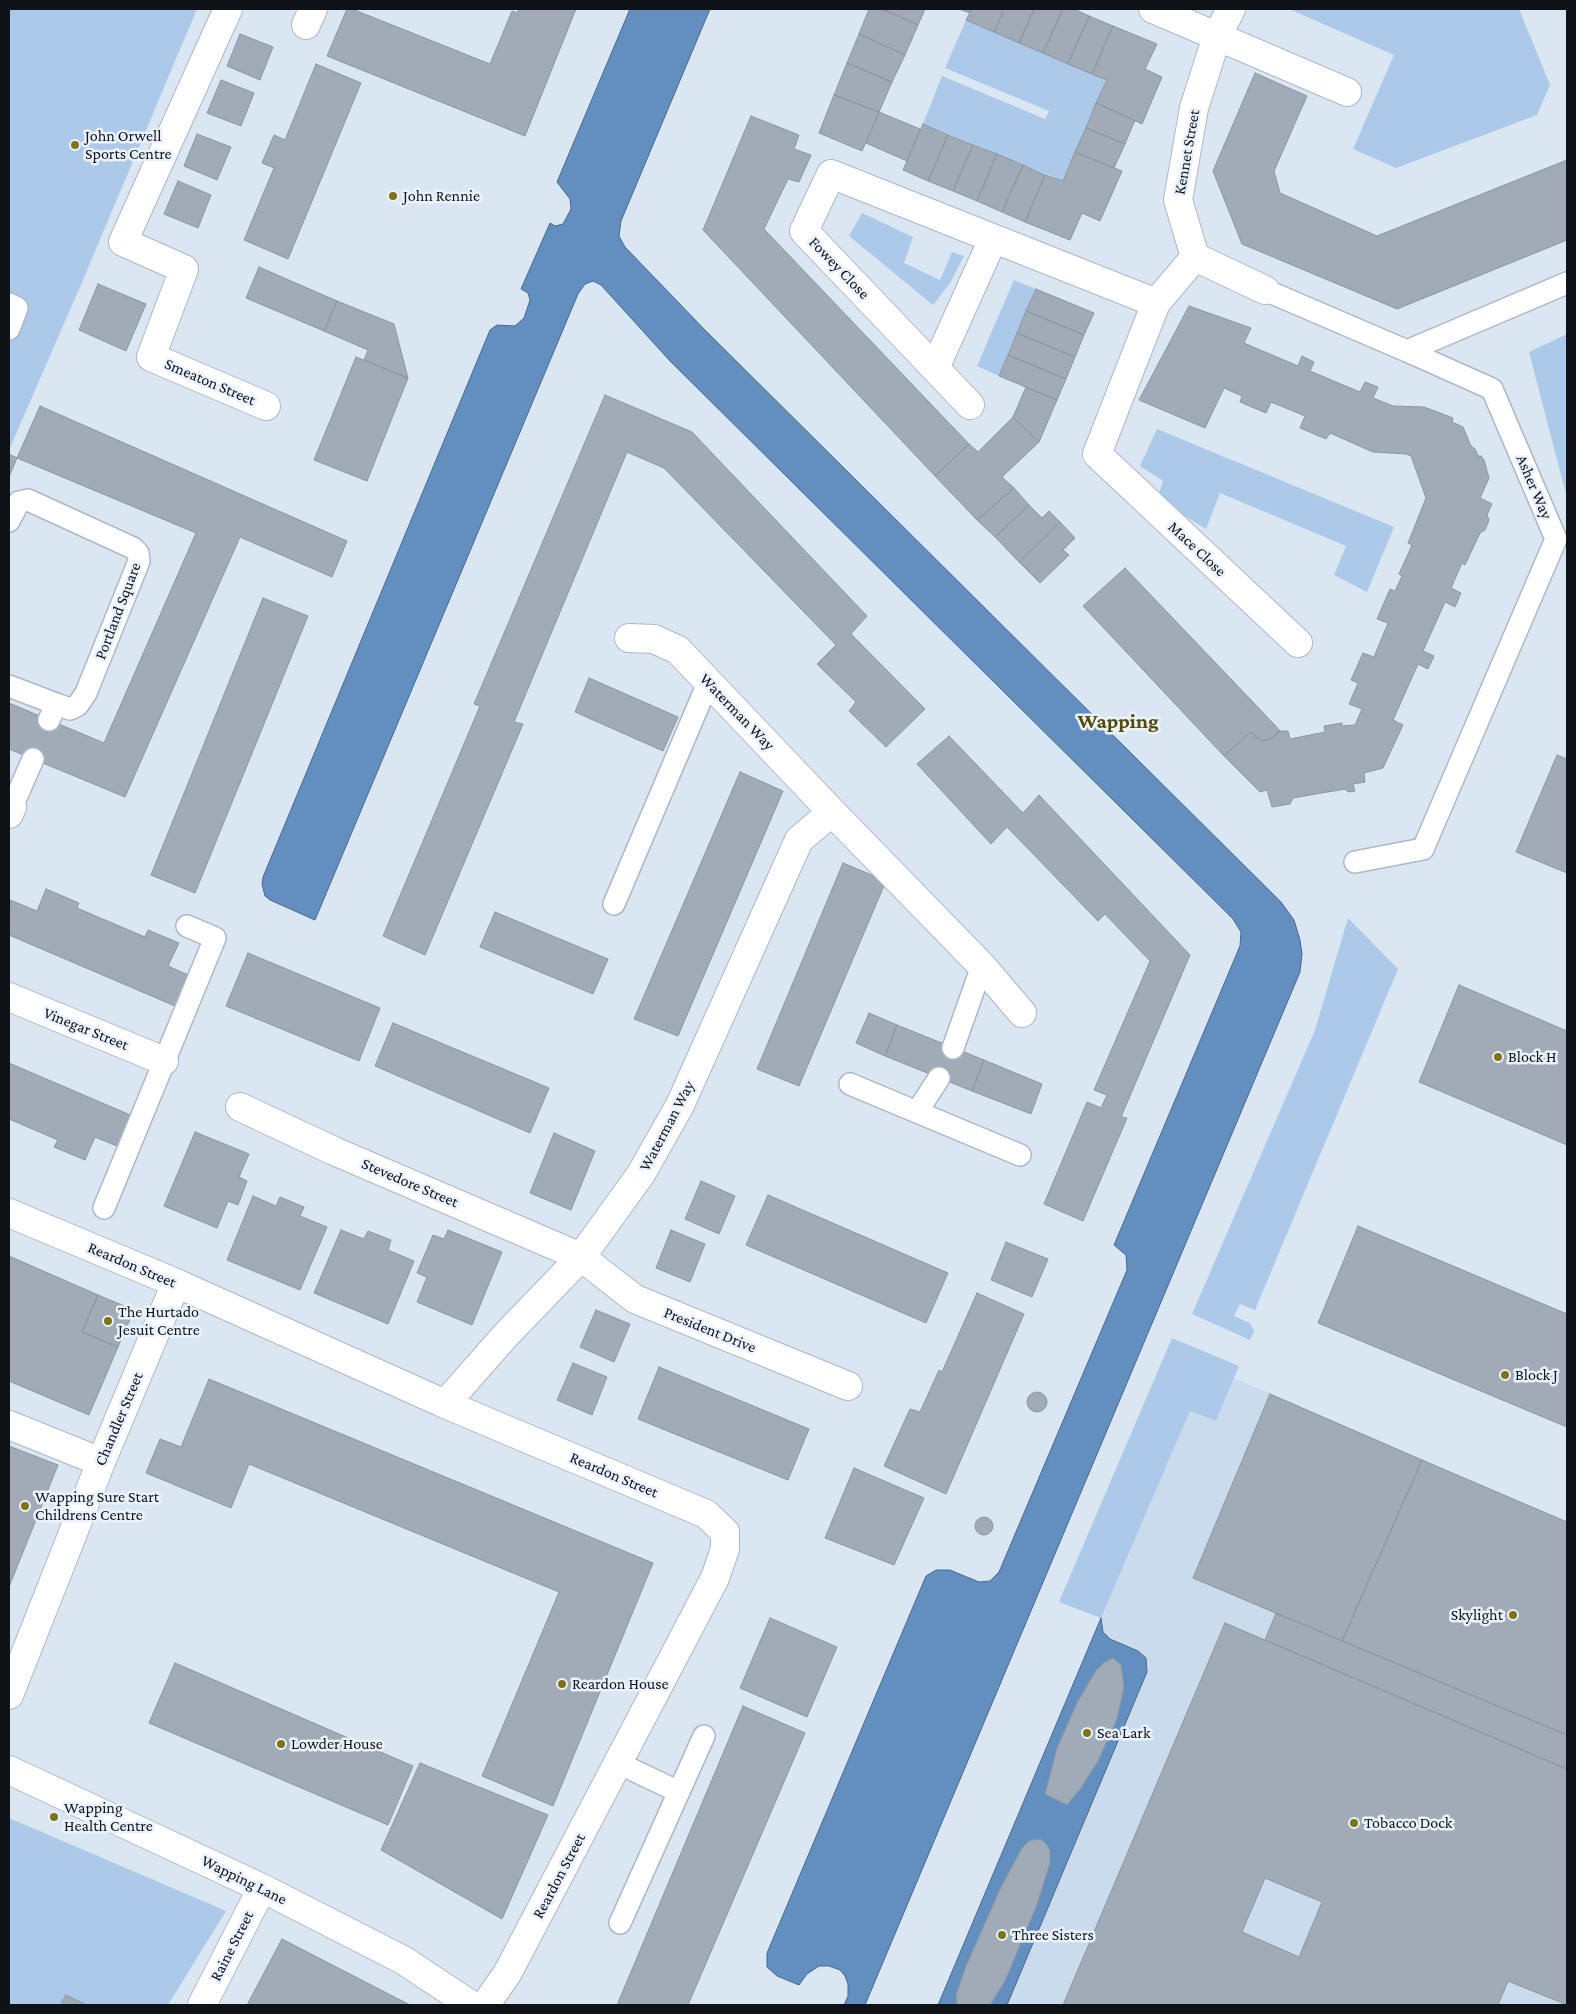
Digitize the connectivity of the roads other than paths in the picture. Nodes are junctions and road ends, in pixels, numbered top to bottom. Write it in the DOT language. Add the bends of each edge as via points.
graph roads {
  1 [pos="228,9"];
  2 [pos="1153,9"];
  3 [pos="1231,9"];
  4 [pos="1217,36"];
  5 [pos="1347,92"];
  6 [pos="992,239"];
  7 [pos="1195,257"];
  8 [pos="1567,283"];
  9 [pos="1265,290"];
  10 [pos="1156,303"];
  11 [pos="9,304"];
  12 [pos="9,329"];
  13 [pos="1407,351"];
  14 [pos="935,368"];
  15 [pos="970,405"];
  16 [pos="266,406"];
  17 [pos="9,521"];
  18 [pos="629,638"];
  19 [pos="1298,644"];
  20 [pos="708,683"];
  21 [pos="9,686"];
  22 [pos="33,759"];
  23 [pos="10,810"];
  24 [pos="832,812"];
  25 [pos="1355,862"];
  26 [pos="614,904"];
  27 [pos="187,926"];
  28 [pos="982,966"];
  29 [pos="9,997"];
  30 [pos="1022,1013"];
  31 [pos="953,1048"];
  32 [pos="164,1061"];
  33 [pos="939,1078"];
  34 [pos="850,1084"];
  35 [pos="240,1107"];
  36 [pos="917,1112"];
  37 [pos="1020,1155"];
  38 [pos="104,1208"];
  39 [pos="9,1214"];
  40 [pos="580,1257"];
  41 [pos="176,1284"];
  42 [pos="848,1386"];
  43 [pos="445,1404"];
  44 [pos="9,1425"];
  45 [pos="101,1462"];
  46 [pos="9,1694"];
  47 [pos="704,1736"];
  48 [pos="618,1763"];
  49 [pos="9,1770"];
  50 [pos="679,1792"];
  51 [pos="262,1888"];
  52 [pos="620,1922"];
  53 [pos="202,2005"];
  54 [pos="472,2005"];
  55 [pos="485,2005"];
  1 -- 16 [label="street, Smeaton Street" via="123,242 184,269 151,357"];
  2 -- 4 [label="street"];
  3 -- 4 [label="street, Kennet Street"];
  4 -- 5 [label="street"];
  4 -- 7 [label="street, Kennet Street" via="1194,108 1178,200"];
  6 -- 10 [label="street, Fowey Close"];
  6 -- 14 [label="street"];
  6 -- 14 [label="street, Fowey Close" via="831,174 804,232"];
  7 -- 9 [label="street"];
  7 -- 10 [label="street"];
  8 -- 13 [label="lane"];
  9 -- 13 [label="lane"];
  10 -- 19 [label="street, Mace Close" via="1097,454"];
  11 -- 12 [label="lane" via="17,308"];
  13 -- 25 [label="lane, Asher Way" via="1492,389 1556,539 1423,849"];
  14 -- 15 [label="street, Fowey Close"];
  17 -- 21 [label="lane, Portland Square" via="19,502 28,500 133,548 139,561 86,693 78,705 52,712"];
  18 -- 20 [label="street, Waterman Way" via="654,639 678,650"];
  20 -- 24 [label="street, Waterman Way"];
  20 -- 26 [label="lane"];
  22 -- 23 [label="lane"];
  24 -- 28 [label="street, Waterman Way"];
  24 -- 40 [label="street, Waterman Way" via="800,840 680,1105 641,1174"];
  27 -- 32 [label="lane" via="215,938"];
  28 -- 30 [label="street, Waterman Way"];
  28 -- 31 [label="lane"];
  29 -- 32 [label="street, Vinegar Street"];
  32 -- 38 [label="lane"];
  33 -- 36 [label="lane"];
  34 -- 36 [label="lane"];
  35 -- 40 [label="street, Stevedore Street"];
  36 -- 37 [label="lane"];
  39 -- 41 [label="street, Reardon Street"];
  40 -- 42 [label="street, President Drive" via="635,1299"];
  40 -- 43 [label="street, Waterman Way" via="504,1336"];
  41 -- 43 [label="street, Reardon Street"];
  41 -- 45 [label="street, Chandler Street"];
  43 -- 48 [label="street, Reardon Street" via="706,1514 725,1532 725,1549 715,1578"];
  44 -- 45 [label="street"];
  45 -- 46 [label="street, Chandler Street"];
  47 -- 50 [label="lane"];
  48 -- 50 [label="lane"];
  48 -- 55 [label="street, Reardon Street" via="507,1974"];
  49 -- 51 [label="street, Wapping Lane"];
  50 -- 52 [label="lane"];
  51 -- 53 [label="street, Raine Street"];
  51 -- 54 [label="street, Wapping Lane" via="403,1960"];
}
